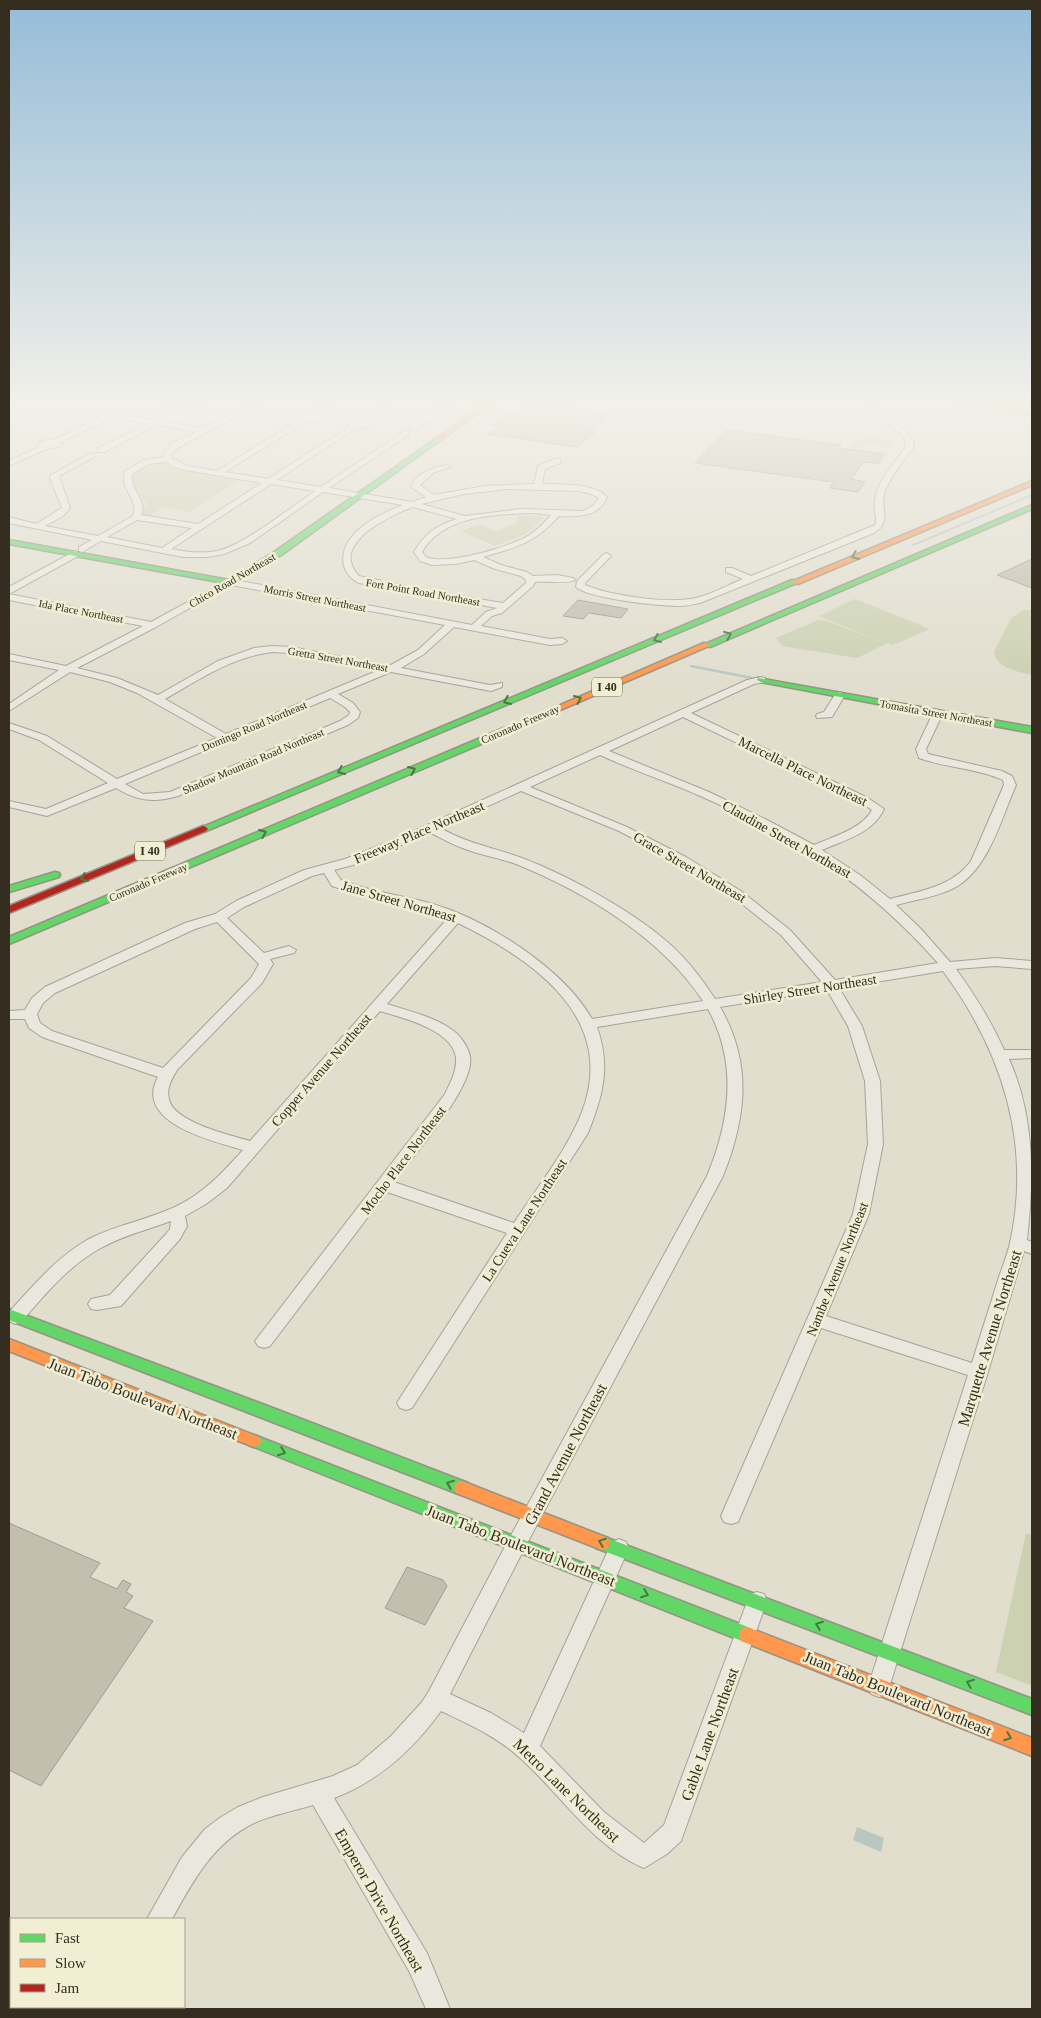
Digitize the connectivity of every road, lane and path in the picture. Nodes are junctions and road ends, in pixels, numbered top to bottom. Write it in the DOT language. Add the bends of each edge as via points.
graph roads {
  1 [pos="61,496"];
  2 [pos="135,496"];
  3 [pos="247,496"];
  4 [pos="313,496"];
  5 [pos="352,496"];
  6 [pos="436,496"];
  7 [pos="602,496"];
  8 [pos="880,496"];
  9 [pos="997,496"];
  10 [pos="357,497"];
  11 [pos="431,497"];
  12 [pos="407,506"];
  13 [pos="1032,507"];
  14 [pos="557,512"];
  15 [pos="1032,512"];
  16 [pos="136,517"];
  17 [pos="464,519"];
  18 [pos="9,520"];
  19 [pos="455,522"];
  20 [pos="996,523"];
  21 [pos="37,527"];
  22 [pos="199,527"];
  23 [pos="101,538"];
  24 [pos="9,542"];
  25 [pos="164,550"];
  26 [pos="78,552"];
  27 [pos="607,556"];
  28 [pos="476,557"];
  29 [pos="729,570"];
  30 [pos="751,579"];
  31 [pos="531,580"];
  32 [pos="570,580"];
  33 [pos="230,582"];
  34 [pos="9,591"];
  35 [pos="9,597"];
  36 [pos="502,609"];
  37 [pos="452,624"];
  38 [pos="153,625"];
  39 [pos="479,629"];
  40 [pos="562,641"];
  41 [pos="9,657"];
  42 [pos="390,668"];
  43 [pos="67,670"];
  44 [pos="761,680"];
  45 [pos="498,685"];
  46 [pos="330,694"];
  47 [pos="840,695"];
  48 [pos="158,699"];
  49 [pos="9,708"];
  50 [pos="683,713"];
  51 [pos="938,713"];
  52 [pos="821,716"];
  53 [pos="9,726"];
  54 [pos="1032,730"];
  55 [pos="226,738"];
  56 [pos="600,751"];
  57 [pos="117,784"];
  58 [pos="522,787"];
  59 [pos="291,792"];
  60 [pos="9,804"];
  61 [pos="431,828"];
  62 [pos="812,850"];
  63 [pos="218,852"];
  64 [pos="327,868"];
  65 [pos="9,889"];
  66 [pos="887,904"];
  67 [pos="9,910"];
  68 [pos="220,917"];
  69 [pos="456,917"];
  70 [pos="9,941"];
  71 [pos="288,950"];
  72 [pos="9,953"];
  73 [pos="262,957"];
  74 [pos="947,966"];
  75 [pos="1032,966"];
  76 [pos="832,986"];
  77 [pos="712,1005"];
  78 [pos="377,1006"];
  79 [pos="30,1014"];
  80 [pos="9,1015"];
  81 [pos="589,1024"];
  82 [pos="1000,1054"];
  83 [pos="1032,1054"];
  84 [pos="165,1074"];
  85 [pos="1027,1143"];
  86 [pos="252,1147"];
  87 [pos="384,1185"];
  88 [pos="176,1213"];
  89 [pos="516,1230"];
  90 [pos="1025,1246"];
  91 [pos="97,1304"];
  92 [pos="11,1318"];
  93 [pos="816,1320"];
  94 [pos="264,1341"];
  95 [pos="9,1344"];
  96 [pos="979,1372"];
  97 [pos="406,1402"];
  98 [pos="532,1516"];
  99 [pos="731,1516"];
  100 [pos="516,1545"];
  101 [pos="619,1548"];
  102 [pos="605,1579"];
  103 [pos="757,1601"];
  104 [pos="746,1633"];
  105 [pos="890,1652"];
  106 [pos="879,1687"];
  107 [pos="437,1698"];
  108 [pos="1032,1707"];
  109 [pos="1032,1747"];
  110 [pos="528,1749"];
  111 [pos="318,1792"];
  112 [pos="644,1856"];
  113 [pos="160,1918"];
  114 [pos="438,2009"];
  1 -- 21 [label="street" via="66,508"];
  2 -- 16 [label="street" via="140,505"];
  3 -- 22 [label="street"];
  4 -- 25 [label="street" via="239,547 217,554"];
  5 -- 10 [label="street"];
  6 -- 11 [label="street, Fort Point Road Northeast"];
  7 -- 14 [label="street, Fort Point Road Northeast" via="600,503 584,513"];
  8 -- 30 [label="street" via="879,526"];
  9 -- 59 [label="main road, Coronado Freeway / I 40, one-way"];
  10 -- 12 [label="street"];
  10 -- 33 [label="main road, Chico Road Northeast"];
  11 -- 12 [label="street, Fort Point Road Northeast"];
  12 -- 17 [label="street" via="437,510"];
  12 -- 19 [label="street"];
  12 -- 36 [label="street, Fort Point Road Northeast" via="371,523 352,542 348,561 354,577"];
  13 -- 20 [label="main road, Coronado Freeway / I 40"];
  14 -- 17 [label="street" via="508,512"];
  14 -- 28 [label="street" via="531,538"];
  15 -- 20 [label="main road"];
  16 -- 22 [label="street"];
  16 -- 23 [label="street"];
  17 -- 19 [label="street"];
  18 -- 21 [label="street"];
  19 -- 28 [label="street" via="430,534 418,552 429,561 455,562"];
  63 -- 20 [label="main road, Coronado Freeway / I 40, one-way"];
  21 -- 23 [label="street"];
  22 -- 25 [label="street"];
  23 -- 25 [label="street"];
  23 -- 26 [label="street"];
  24 -- 26 [label="main road, Morris Street Northeast"];
  26 -- 33 [label="main road, Morris Street Northeast"];
  26 -- 34 [label="street"];
  27 -- 30 [label="street" via="580,583 581,587 591,592 681,603 700,600"];
  28 -- 31 [label="street" via="498,568 524,574"];
  29 -- 30 [label="street"];
  31 -- 32 [label="street"];
  31 -- 36 [label="street"];
  33 -- 37 [label="street, Morris Street Northeast"];
  33 -- 38 [label="street, Chico Road Northeast"];
  35 -- 38 [label="street, Ida Place Northeast"];
  36 -- 39 [label="street" via="499,616"];
  37 -- 39 [label="street, Morris Street Northeast"];
  37 -- 42 [label="street, Domingo Road Northeast" via="421,652"];
  38 -- 43 [label="street, Chico Road Northeast"];
  39 -- 40 [label="street, Morris Street Northeast" via="550,642"];
  41 -- 43 [label="street"];
  42 -- 45 [label="street, Gretta Street Northeast" via="491,688"];
  42 -- 46 [label="street, Domingo Road Northeast"];
  42 -- 48 [label="street, Gretta Street Northeast" via="292,650 260,649 235,656"];
  43 -- 48 [label="street" via="119,682"];
  43 -- 49 [label="street, Chico Road Northeast"];
  44 -- 47 [label="main road, Tomasita Street Northeast"];
  44 -- 50 [label="street, Freeway Place Northeast"];
  46 -- 55 [label="street, Domingo Road Northeast"];
  46 -- 57 [label="street, Shadow Mountain Road Northeast" via="355,712 344,724 166,797 141,797"];
  47 -- 51 [label="main road, Tomasita Street Northeast"];
  47 -- 52 [label="street" via="828,715"];
  48 -- 55 [label="street"];
  50 -- 56 [label="street, Freeway Place Northeast"];
  50 -- 62 [label="street, Marcella Place Northeast" via="878,809 872,820 861,828"];
  51 -- 54 [label="main road, Tomasita Street Northeast"];
  51 -- 66 [label="street" via="921,749 923,756 997,773 1008,778 1010,785 977,861 963,879"];
  53 -- 57 [label="street" via="43,738"];
  55 -- 57 [label="street, Domingo Road Northeast"];
  56 -- 58 [label="street, Freeway Place Northeast"];
  56 -- 62 [label="street, Claudine Street Northeast" via="704,794"];
  57 -- 60 [label="street, Domingo Road Northeast" via="47,813"];
  58 -- 61 [label="street, Freeway Place Northeast"];
  58 -- 76 [label="street, Grace Street Northeast" via="542,799 622,829 730,888 786,931"];
  59 -- 65 [label="main road" via="150,845"];
  59 -- 67 [label="main road, Coronado Freeway / I 40, one-way"];
  61 -- 64 [label="street, Freeway Place Northeast" via="371,854"];
  61 -- 77 [label="street, Grand Avenue Northeast" via="450,839 520,862 565,882 602,904 664,945 685,967"];
  62 -- 66 [label="street, Claudine Street Northeast" via="856,878"];
  63 -- 70 [label="main road, Coronado Freeway / I 40"];
  63 -- 72 [label="main road"];
  64 -- 68 [label="street, Freeway Place Northeast" via="308,873 240,904"];
  64 -- 69 [label="street, Jane Street Northeast" via="332,879 341,885"];
  66 -- 74 [label="street, Claudine Street Northeast" via="919,933"];
  68 -- 73 [label="street"];
  68 -- 79 [label="street, Freeway Place Northeast" via="190,926 50,990 37,1001"];
  69 -- 78 [label="street, Copper Avenue Northeast"];
  69 -- 81 [label="street, Jane Street Northeast" via="493,936 546,972 570,994"];
  71 -- 73 [label="street"];
  73 -- 84 [label="street" via="266,964 257,980"];
  74 -- 75 [label="street, Shirley Street Northeast" via="995,962"];
  74 -- 76 [label="street, Shirley Street Northeast"];
  74 -- 82 [label="street, Marquette Avenue Northeast" via="970,997"];
  76 -- 77 [label="street, Shirley Street Northeast"];
  76 -- 93 [label="street, Nambe Avenue Northeast" via="863,1043 874,1097 876,1131 863,1207"];
  77 -- 81 [label="street, Shirley Street Northeast"];
  77 -- 98 [label="street, Grand Avenue Northeast" via="727,1034 733,1059 735,1108 724,1156"];
  78 -- 86 [label="street, Copper Avenue Northeast"];
  78 -- 87 [label="street, Mocho Place Northeast" via="442,1028 455,1040 463,1061 458,1085"];
  79 -- 80 [label="street"];
  79 -- 84 [label="street" via="34,1025 47,1034"];
  81 -- 89 [label="street, La Cueva Lane Northeast" via="599,1071 588,1119"];
  82 -- 83 [label="street"];
  82 -- 85 [label="street, Marquette Avenue Northeast"];
  84 -- 86 [label="street" via="159,1088 161,1099 175,1119"];
  85 -- 90 [label="street, Marquette Avenue Northeast"];
  86 -- 88 [label="street, Copper Avenue Northeast" via="221,1184 206,1197"];
  87 -- 89 [label="street"];
  87 -- 94 [label="street, Mocho Place Northeast"];
  88 -- 91 [label="street" via="180,1221 179,1230 116,1301"];
  88 -- 92 [label="street, Copper Avenue Northeast" via="120,1232 79,1254 60,1268"];
  89 -- 97 [label="street, La Cueva Lane Northeast"];
  90 -- 96 [label="street, Marquette Avenue Northeast"];
  98 -- 92 [label="main road, one-way" via="276,1420 92,1344"];
  93 -- 96 [label="street"];
  93 -- 99 [label="street, Nambe Avenue Northeast"];
  95 -- 100 [label="main road, Juan Tabo Boulevard Northeast, one-way" via="263,1440"];
  96 -- 105 [label="street, Marquette Avenue Northeast"];
  98 -- 100 [label="street, Grand Avenue Northeast"];
  101 -- 98 [label="main road, one-way"];
  100 -- 102 [label="main road, Juan Tabo Boulevard Northeast"];
  100 -- 107 [label="street, Grand Avenue Northeast"];
  101 -- 102 [label="street"];
  101 -- 103 [label="main road"];
  102 -- 104 [label="main road, Juan Tabo Boulevard Northeast, one-way"];
  102 -- 110 [label="street"];
  103 -- 104 [label="street, Gable Lane Northeast"];
  105 -- 103 [label="main road, one-way"];
  104 -- 106 [label="main road, Juan Tabo Boulevard Northeast"];
  104 -- 112 [label="street, Gable Lane Northeast" via="673,1833"];
  105 -- 106 [label="street, Marquette Avenue Northeast"];
  108 -- 105 [label="main road, one-way"];
  106 -- 109 [label="main road, Juan Tabo Boulevard Northeast, one-way"];
  107 -- 110 [label="street, Metro Lane Northeast" via="506,1731"];
  107 -- 111 [label="street, Grand Avenue Northeast" via="385,1756 353,1779"];
  110 -- 112 [label="street, Metro Lane Northeast" via="609,1833"];
  111 -- 113 [label="street, Grand Avenue Northeast" via="246,1814 214,1836 195,1858"];
  111 -- 114 [label="street, Emperor Drive Northeast" via="418,1962"];
}
